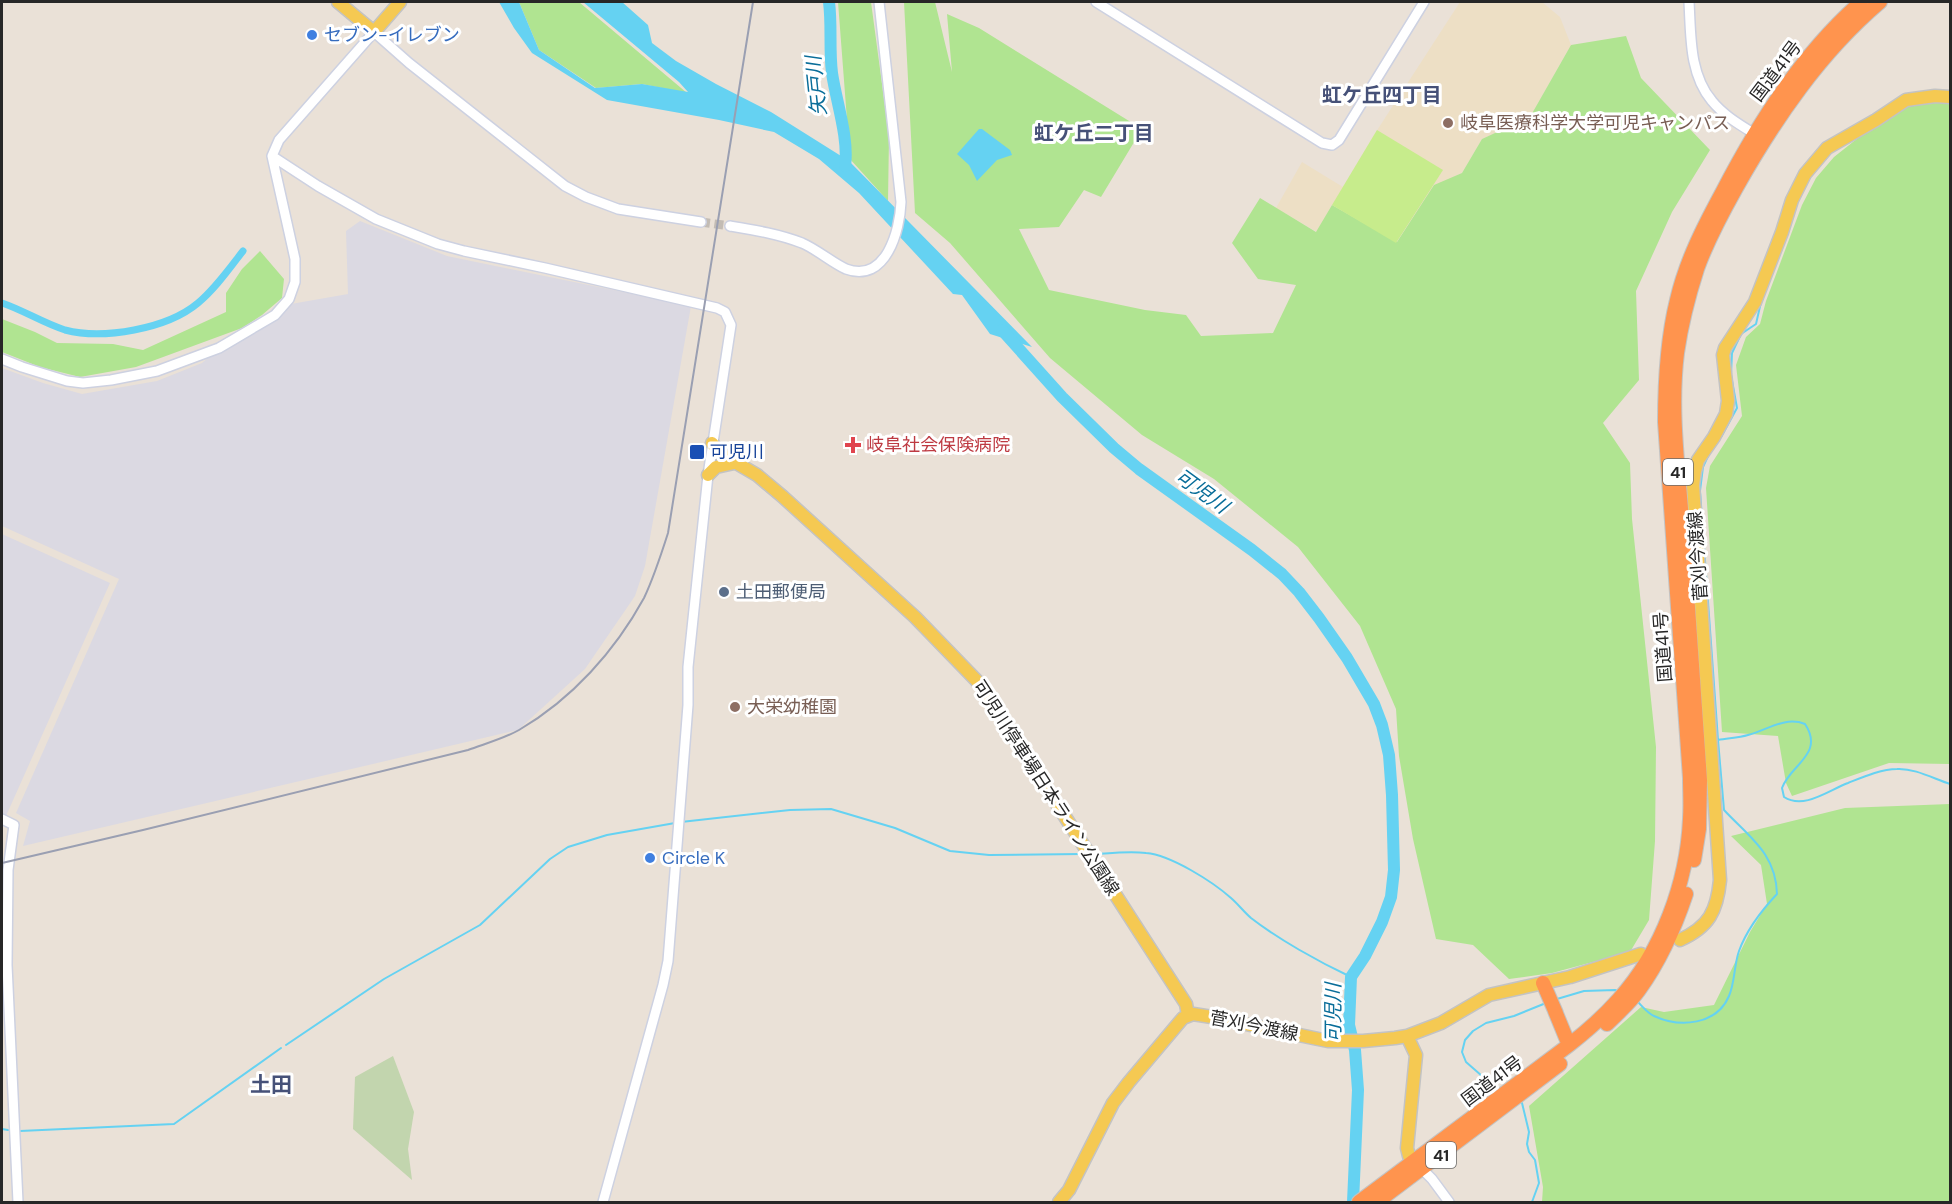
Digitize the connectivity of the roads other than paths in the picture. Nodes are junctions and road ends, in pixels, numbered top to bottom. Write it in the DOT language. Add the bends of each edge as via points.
graph roads {
  1 [pos="338,2"];
  2 [pos="400,2"];
  3 [pos="879,2"];
  4 [pos="1096,2"];
  5 [pos="1424,2"];
  6 [pos="1689,2"];
  7 [pos="1861,2"];
  8 [pos="1880,2"];
  9 [pos="374,32"];
  10 [pos="1950,97"];
  11 [pos="1760,137"];
  12 [pos="272,156"];
  13 [pos="701,222"];
  14 [pos="730,226"];
  15 [pos="2,358"];
  16 [pos="712,443"];
  17 [pos="734,463"];
  18 [pos="708,475"];
  19 [pos="2,819"];
  20 [pos="1680,940"];
  21 [pos="1641,954"];
  22 [pos="1544,983"];
  23 [pos="1624,1001"];
  24 [pos="1188,1016"];
  25 [pos="1407,1036"];
  26 [pos="1569,1045"];
  27 [pos="1519,1090"];
  28 [pos="1418,1165"];
  29 [pos="18,1203"];
  30 [pos="603,1203"];
  31 [pos="1059,1203"];
  32 [pos="1359,1203"];
  33 [pos="1377,1203"];
  34 [pos="1449,1203"];
  1 -- 9 [label="main road"];
  2 -- 9 [label="main road"];
  3 -- 14 [label="street" via="902,202 894,241 880,262 863,272 847,269 801,243"];
  4 -- 5 [label="street" via="1322,143 1332,145 1339,140"];
  6 -- 11 [label="street" via="1699,78 1722,111"];
  7 -- 11 [label="highway, 国道41号 / 41" via="1811,53"];
  8 -- 11 [label="highway, 国道41号 / 41" via="1821,61"];
  9 -- 12 [label="street" via="279,140"];
  9 -- 13 [label="street" via="565,186 618,209"];
  10 -- 20 [label="main road, 菅刈今渡線" via="1906,100 1827,148 1815,160 1797,187 1751,311 1723,355 1726,414 1698,460 1694,485 1719,897 1710,918 1692,935"];
  11 -- 23 [label="highway, 国道41号 / 41" via="1698,267 1677,356 1675,419 1700,829 1688,886 1668,941"];
  12 -- 15 [label="street" via="295,259 296,282 289,299 275,315 219,348 157,371 111,380 67,381"];
  12 -- 16 [label="street" via="376,219 438,244 705,304 724,312 731,330"];
  16 -- 17 [label="main road, 可児川停車場日本ライン公園線"];
  16 -- 18 [label="street"];
  17 -- 18 [label="main road" via="716,467"];
  17 -- 24 [label="main road, 可児川停車場日本ライン公園線" via="757,475 782,496 915,617 978,682 1186,1004"];
  18 -- 30 [label="street" via="688,667 668,961"];
  19 -- 29 [label="street" via="15,829 8,870 7,965"];
  21 -- 22 [label="main road, 菅刈今渡線"];
  22 -- 25 [label="main road, 菅刈今渡線" via="1489,995 1441,1023"];
  22 -- 26 [label="highway"];
  23 -- 26 [label="highway, 国道41号 / 41"];
  23 -- 27 [label="highway, 国道41号 / 41" via="1595,1035"];
  24 -- 25 [label="main road, 菅刈今渡線" via="1212,1017 1316,1040 1363,1041"];
  24 -- 31 [label="main road, 菅刈今渡線" via="1120,1092"];
  25 -- 28 [label="main road" via="1416,1055 1407,1136 1409,1156"];
  26 -- 27 [label="highway, 国道41号 / 41"];
  27 -- 28 [label="highway, 国道41号 / 41"];
  28 -- 32 [label="highway, 国道41号 / 41"];
  28 -- 33 [label="highway, 国道41号 / 41"];
  28 -- 34 [label="street"];
}
